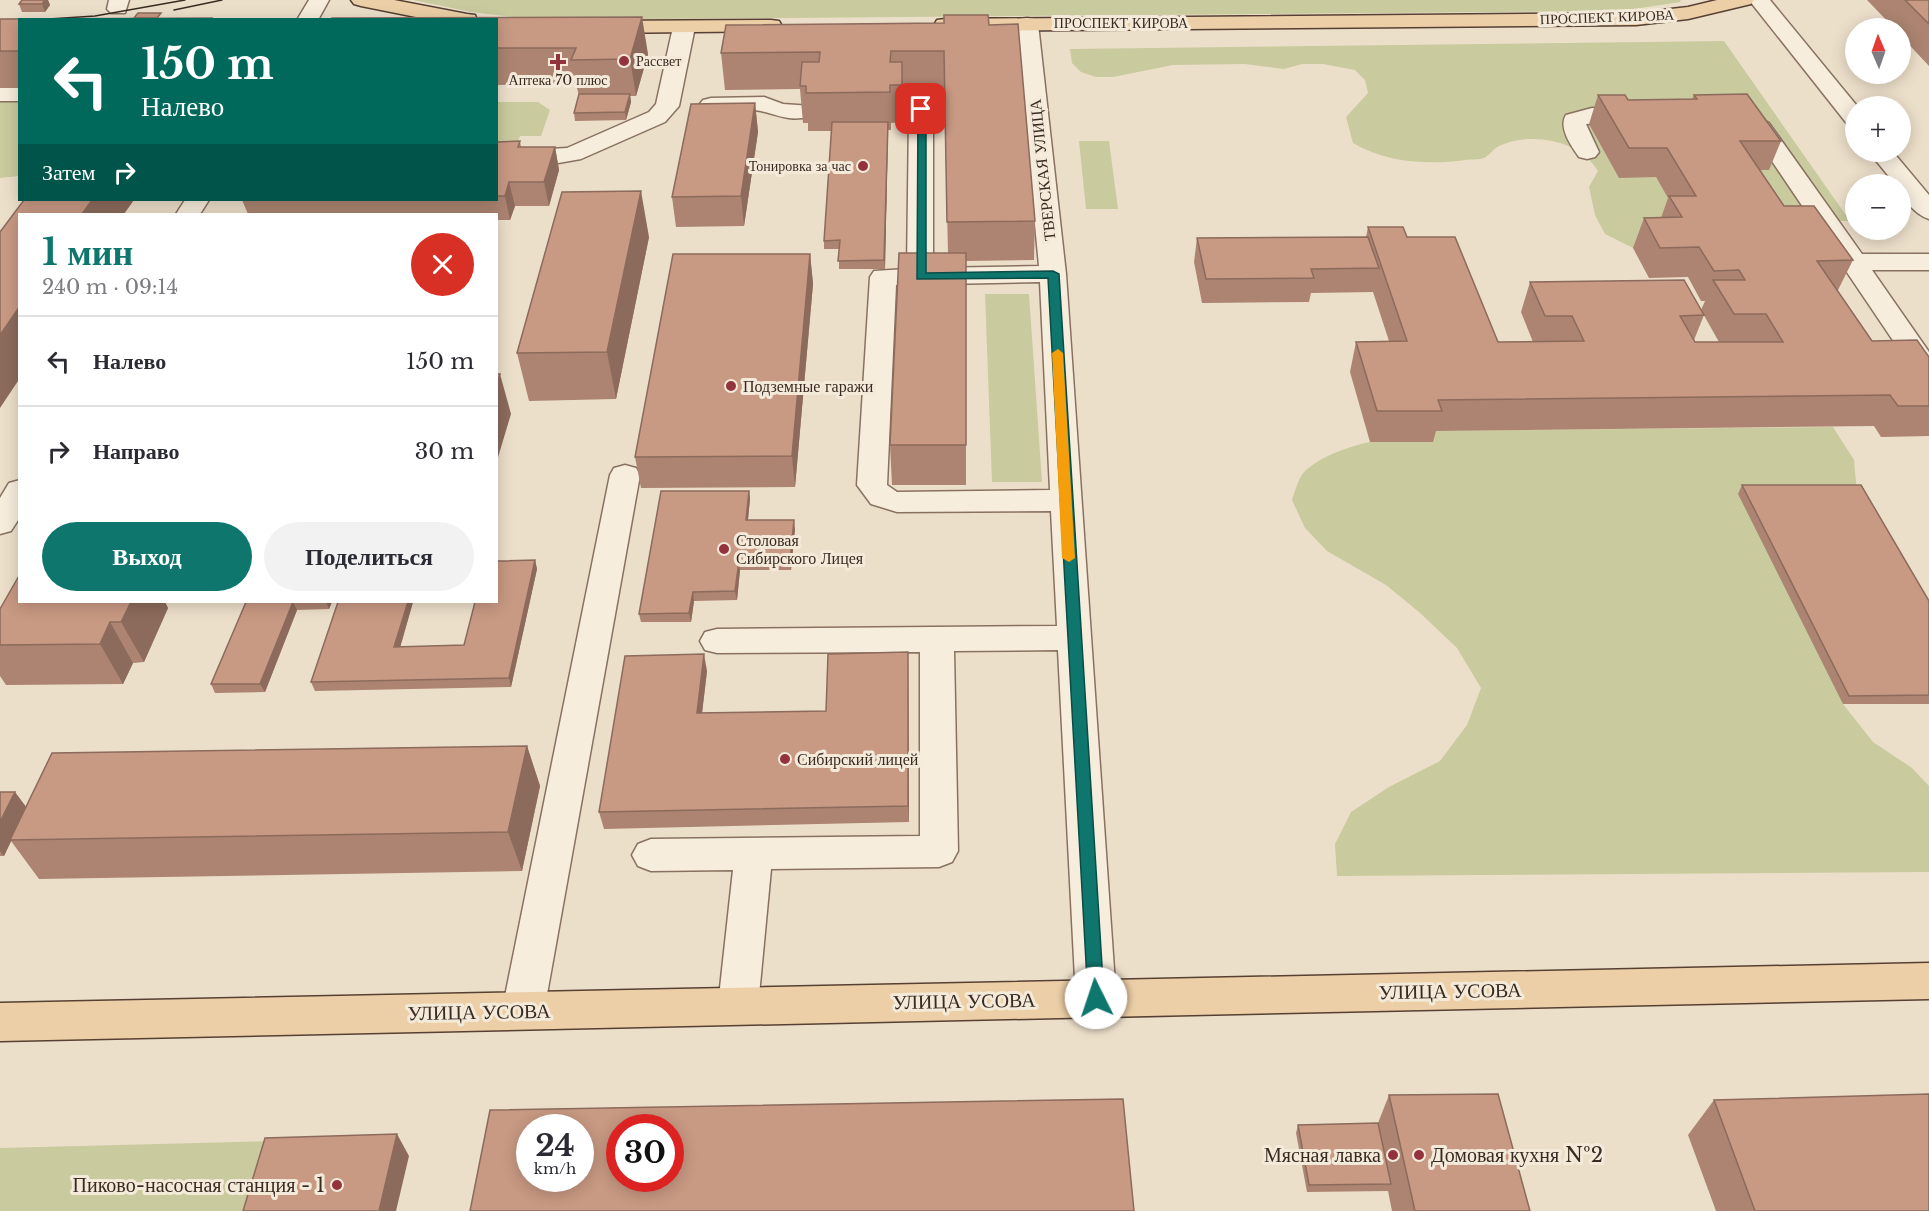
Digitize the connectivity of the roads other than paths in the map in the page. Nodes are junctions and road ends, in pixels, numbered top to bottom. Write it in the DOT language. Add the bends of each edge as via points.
graph roads {
  1 [pos="319,0"];
  2 [pos="361,0"];
  3 [pos="1744,0"];
  4 [pos="1759,0"];
  5 [pos="308,18"];
  6 [pos="456,18"];
  7 [pos="1027,24"];
  8 [pos="927,25"];
  9 [pos="788,26"];
  10 [pos="580,27"];
  11 [pos="684,27"];
  12 [pos="0,94"];
  13 [pos="18,94"];
  14 [pos="667,106"];
  15 [pos="1845,106"];
  16 [pos="903,109"];
  17 [pos="804,111"];
  18 [pos="1664,114"];
  19 [pos="1724,114"];
  20 [pos="1587,152"];
  21 [pos="498,159"];
  22 [pos="1889,162"];
  23 [pos="1929,211"];
  24 [pos="1854,262"];
  25 [pos="1929,262"];
  26 [pos="1053,274"];
  27 [pos="920,277"];
  28 [pos="1929,373"];
  29 [pos="625,475"];
  30 [pos="18,493"];
  31 [pos="1066,500"];
  32 [pos="0,523"];
  33 [pos="1073,638"];
  34 [pos="937,639"];
  35 [pos="717,641"];
  36 [pos="754,854"];
  37 [pos="651,855"];
  38 [pos="1929,981"];
  39 [pos="1096,998"];
  40 [pos="738,1006"];
  41 [pos="523,1011"];
  42 [pos="0,1022"];
  1 -- 5 [label="street"];
  2 -- 6 [label="main road"];
  3 -- 7 [label="main road, ПРОСПЕКТ КИРОВА" via="1688,13 1635,19"];
  4 -- 15 [label="street"];
  7 -- 8 [label="main road, ПРОСПЕКТ КИРОВА"];
  7 -- 26 [label="street, ТВЕРСКАЯ УЛИЦА"];
  9 -- 11 [label="main road"];
  10 -- 11 [label="main road"];
  11 -- 14 [label="street"];
  12 -- 13 [label="street"];
  14 -- 17 [label="street" via="764,104 779,111"];
  14 -- 21 [label="street" via="640,126 573,154"];
  16 -- 27 [label="street" via="921,109"];
  18 -- 20 [label="street" via="1580,116 1574,120 1574,126"];
  19 -- 24 [label="street" via="1738,115 1761,128"];
  22 -- 23 [label="street"];
  24 -- 25 [label="street"];
  24 -- 28 [label="street"];
  26 -- 27 [label="street"];
  26 -- 31 [label="street, ТВЕРСКАЯ УЛИЦА"];
  27 -- 31 [label="street" via="883,277 872,485 875,493 897,501"];
  29 -- 41 [label="street"];
  30 -- 32 [label="street"];
  31 -- 33 [label="street, ТВЕРСКАЯ УЛИЦА"];
  33 -- 34 [label="street"];
  33 -- 39 [label="street, ТВЕРСКАЯ УЛИЦА"];
  34 -- 35 [label="street"];
  34 -- 36 [label="street" via="939,851"];
  36 -- 37 [label="street"];
  36 -- 40 [label="street"];
  38 -- 39 [label="main road, УЛИЦА УСОВА"];
  39 -- 40 [label="main road, УЛИЦА УСОВА"];
  40 -- 41 [label="main road, УЛИЦА УСОВА"];
  41 -- 42 [label="main road, УЛИЦА УСОВА"];
}
